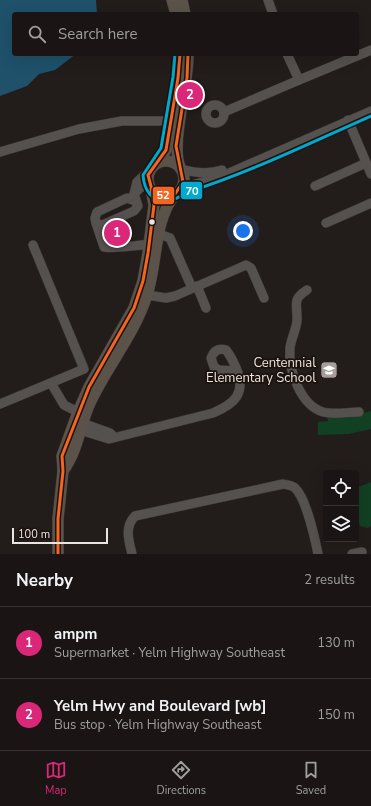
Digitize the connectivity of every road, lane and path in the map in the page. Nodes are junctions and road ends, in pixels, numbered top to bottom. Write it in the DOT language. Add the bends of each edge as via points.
graph roads {
  1 [pos="172,0"];
  2 [pos="182,0"];
  3 [pos="268,0"];
  4 [pos="175,12"];
  5 [pos="185,12"];
  6 [pos="272,12"];
  7 [pos="371,50"];
  8 [pos="359,55"];
  9 [pos="180,56"];
  10 [pos="188,56"];
  11 [pos="288,56"];
  12 [pos="357,56"];
  13 [pos="299,80"];
  14 [pos="371,110"];
  15 [pos="224,112"];
  16 [pos="348,120"];
  17 [pos="172,121"];
  18 [pos="0,152"];
  19 [pos="366,163"];
  20 [pos="153,167"];
  21 [pos="239,167"];
  22 [pos="180,168"];
  23 [pos="371,174"];
  24 [pos="315,186"];
  25 [pos="150,187"];
  26 [pos="177,193"];
  27 [pos="134,197"];
  28 [pos="371,203"];
  29 [pos="326,222"];
  30 [pos="96,223"];
  31 [pos="159,234"];
  32 [pos="150,244"];
  33 [pos="32,245"];
  34 [pos="194,287"];
  35 [pos="307,290"];
  36 [pos="147,295"];
  37 [pos="264,298"];
  38 [pos="206,308"];
  39 [pos="237,371"];
  40 [pos="51,383"];
  41 [pos="0,404"];
  42 [pos="78,412"];
  43 [pos="359,412"];
  44 [pos="81,426"];
  45 [pos="63,471"];
  46 [pos="362,552"];
  47 [pos="58,554"];
  48 [pos="132,554"];
  49 [pos="318,554"];
  50 [pos="352,554"];
  1 -- 4 [label="main road"];
  2 -- 5 [label="main road"];
  3 -- 6 [label="street"];
  7 -- 8 [label="street"];
  9 -- 17 [label="main road"];
  10 -- 22 [label="main road" via="187,80 176,146"];
  11 -- 13 [label="street"];
  12 -- 13 [label="street"];
  13 -- 15 [label="street"];
  14 -- 16 [label="street"];
  16 -- 19 [label="street"];
  16 -- 21 [label="street"];
  17 -- 18 [label="street" via="122,121 78,129"];
  17 -- 20 [label="main road" via="166,150"];
  19 -- 23 [label="street"];
  19 -- 24 [label="street"];
  20 -- 22 [label="main road" via="167,161"];
  20 -- 25 [label="main road"];
  20 -- 27 [label="street" via="137,182"];
  21 -- 22 [label="street" via="199,174"];
  21 -- 26 [label="street"];
  22 -- 26 [label="main road" via="183,182"];
  25 -- 26 [label="main road" via="159,195"];
  25 -- 27 [label="street" via="143,186"];
  25 -- 32 [label="main road" via="154,205"];
  26 -- 31 [label="main road" via="165,208"];
  27 -- 30 [label="street" via="97,212"];
  27 -- 30 [label="street" via="138,206 134,211 102,225"];
  28 -- 29 [label="street"];
  30 -- 32 [label="street" via="104,247 108,249"];
  31 -- 34 [label="street" via="170,238"];
  31 -- 36 [label="main road"];
  32 -- 42 [label="main road" via="143,281 134,308 89,387"];
  33 -- 40 [label="street" via="84,370"];
  34 -- 36 [label="street" via="166,298"];
  34 -- 37 [label="street" via="246,265 251,268"];
  34 -- 38 [label="street"];
  35 -- 43 [label="street" via="299,295 296,302 297,322 290,348 295,379 306,399 317,410 329,413"];
  36 -- 44 [label="main road" via="137,321 98,387"];
  39 -- 44 [label="street" via="241,383 237,396 227,407 213,413 109,439"];
  40 -- 41 [label="street"];
  40 -- 42 [label="street" via="64,405"];
  42 -- 45 [label="main road" via="62,456"];
  44 -- 45 [label="main road" via="71,459"];
  45 -- 47 [label="main road" via="58,519"];
  46 -- 50 [label="street"];
  48 -- 49 [label="street" via="128,536 130,520 135,516 283,484 293,486 299,493 314,532"];
}
